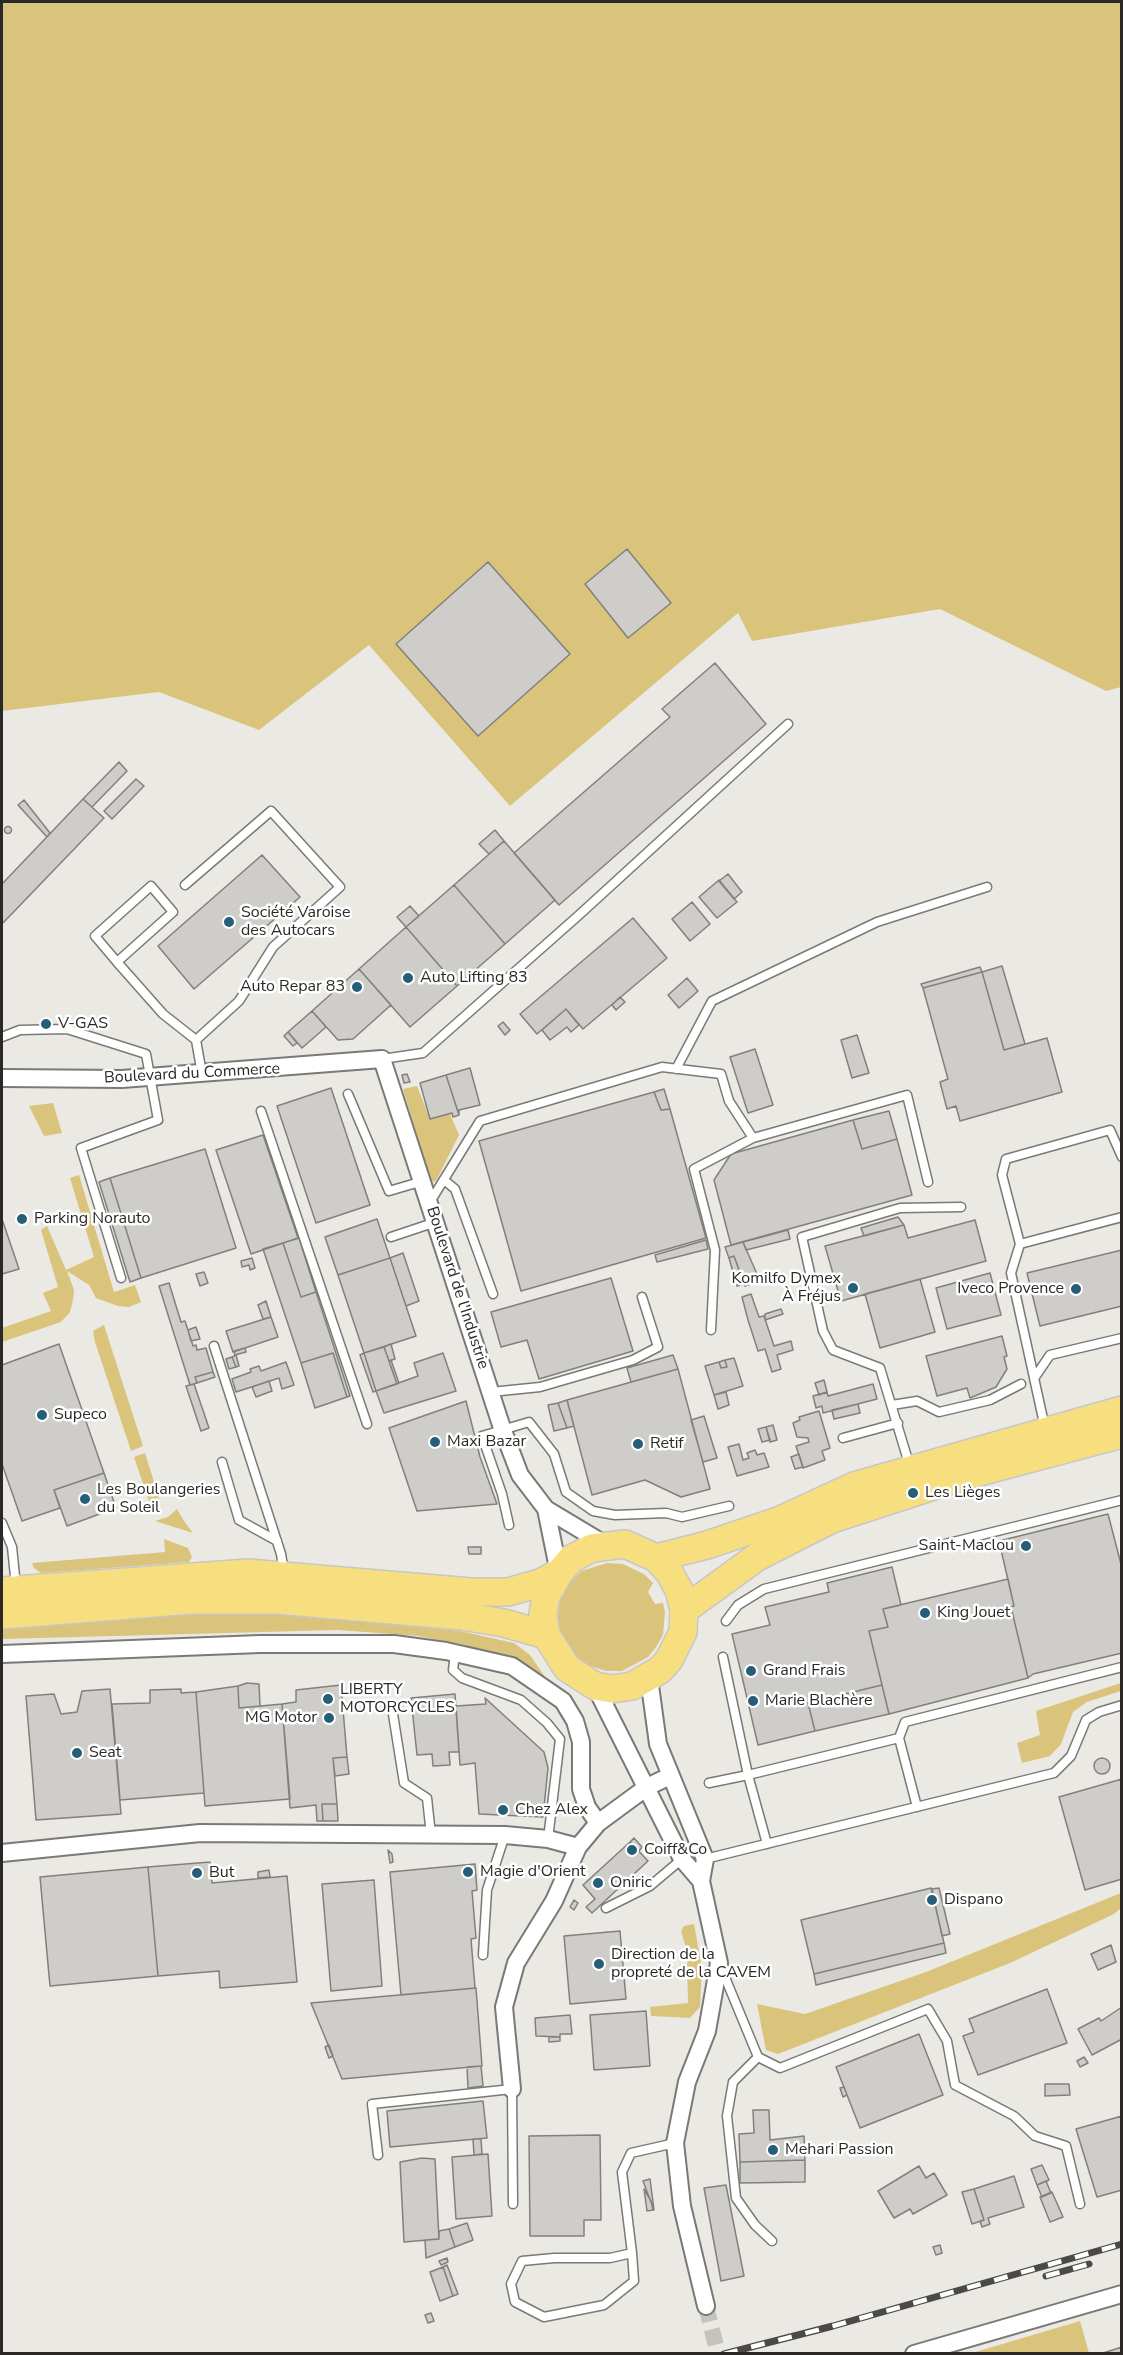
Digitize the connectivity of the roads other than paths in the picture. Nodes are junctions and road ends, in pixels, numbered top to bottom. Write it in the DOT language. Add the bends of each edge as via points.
graph roads {
  1 [pos="788,724"];
  2 [pos="185,885"];
  3 [pos="987,888"];
  4 [pos="117,962"];
  5 [pos="2,1037"];
  6 [pos="196,1040"];
  7 [pos="382,1059"];
  8 [pos="676,1069"];
  9 [pos="202,1074"];
  10 [pos="2,1078"];
  11 [pos="149,1078"];
  12 [pos="348,1094"];
  13 [pos="261,1112"];
  14 [pos="753,1138"];
  15 [pos="1122,1157"];
  16 [pos="444,1180"];
  17 [pos="423,1181"];
  18 [pos="928,1182"];
  19 [pos="430,1203"];
  20 [pos="961,1207"];
  21 [pos="1122,1217"];
  22 [pos="437,1222"];
  23 [pos="391,1237"];
  24 [pos="1020,1245"];
  25 [pos="121,1278"];
  26 [pos="493,1293"];
  27 [pos="642,1297"];
  28 [pos="711,1330"];
  29 [pos="1122,1338"];
  30 [pos="214,1346"];
  31 [pos="1035,1377"];
  32 [pos="1021,1384"];
  33 [pos="491,1392"];
  34 [pos="892,1406"];
  35 [pos="1122,1410"];
  36 [pos="898,1423"];
  37 [pos="367,1424"];
  38 [pos="502,1428"];
  39 [pos="1046,1431"];
  40 [pos="1122,1434"];
  41 [pos="843,1438"];
  42 [pos="222,1462"];
  43 [pos="910,1469"];
  44 [pos="1122,1500"];
  45 [pos="729,1506"];
  46 [pos="546,1509"];
  47 [pos="2,1523"];
  48 [pos="509,1524"];
  49 [pos="277,1541"];
  50 [pos="606,1545"];
  51 [pos="656,1558"];
  52 [pos="559,1573"];
  53 [pos="285,1576"];
  54 [pos="9,1590"];
  55 [pos="684,1610"];
  56 [pos="2,1615"];
  57 [pos="726,1621"];
  58 [pos="546,1635"];
  59 [pos="455,1653"];
  60 [pos="2,1654"];
  61 [pos="723,1657"];
  62 [pos="1122,1667"];
  63 [pos="649,1678"];
  64 [pos="595,1686"];
  65 [pos="1122,1705"];
  66 [pos="392,1708"];
  67 [pos="899,1738"];
  68 [pos="748,1775"];
  69 [pos="670,1776"];
  70 [pos="709,1784"];
  71 [pos="647,1787"];
  72 [pos="917,1807"];
  73 [pos="598,1823"];
  74 [pos="431,1835"];
  75 [pos="505,1835"];
  76 [pos="548,1839"];
  77 [pos="767,1844"];
  78 [pos="578,1847"];
  79 [pos="2,1853"];
  80 [pos="682,1859"];
  81 [pos="705,1859"];
  82 [pos="701,1881"];
  83 [pos="606,1908"];
  84 [pos="483,1955"];
  85 [pos="719,1964"];
  86 [pos="758,2057"];
  87 [pos="512,2089"];
  88 [pos="675,2142"];
  89 [pos="378,2155"];
  90 [pos="513,2204"];
  91 [pos="1080,2204"];
  92 [pos="772,2241"];
  93 [pos="632,2253"];
  94 [pos="1122,2294"];
  95 [pos="706,2306"];
  96 [pos="914,2354"];
  1 -- 7 [label="lane" via="423,1053"];
  2 -- 6 [label="lane" via="271,811 340,887 273,947 239,1001"];
  3 -- 8 [label="lane" via="877,922 712,1000"];
  4 -- 4 [label="lane" via="173,912 151,886 95,936"];
  4 -- 6 [label="lane" via="163,1014"];
  5 -- 11 [label="lane" via="20,1030 67,1029 146,1054"];
  6 -- 9 [label="lane"];
  7 -- 9 [label="street, Boulevard du Commerce"];
  7 -- 17 [label="street, Boulevard de l'Industrie"];
  8 -- 14 [label="lane" via="722,1074 729,1101"];
  8 -- 16 [label="lane" via="662,1067 480,1121"];
  9 -- 11 [label="street, Boulevard du Commerce"];
  10 -- 11 [label="street, Boulevard du Commerce"];
  11 -- 25 [label="lane" via="158,1120 81,1148"];
  12 -- 17 [label="lane" via="389,1191"];
  13 -- 37 [label="lane"];
  14 -- 18 [label="lane" via="907,1095"];
  14 -- 28 [label="lane" via="694,1169 715,1250"];
  15 -- 24 [label="lane" via="1110,1130 1006,1159 1002,1175"];
  16 -- 19 [label="lane"];
  16 -- 26 [label="lane" via="455,1189"];
  17 -- 19 [label="street, Boulevard de l'Industrie"];
  19 -- 22 [label="street, Boulevard de l'Industrie"];
  20 -- 34 [label="lane" via="900,1208 802,1237 823,1331 833,1350 880,1368"];
  21 -- 24 [label="lane"];
  22 -- 23 [label="lane"];
  22 -- 33 [label="street, Boulevard de l'Industrie"];
  24 -- 31 [label="lane" via="1011,1273"];
  27 -- 33 [label="lane" via="658,1347 633,1360 540,1387"];
  29 -- 31 [label="lane" via="1050,1355"];
  30 -- 49 [label="lane"];
  31 -- 39 [label="lane"];
  32 -- 34 [label="lane" via="990,1400 939,1412 917,1401"];
  33 -- 38 [label="street, Boulevard de l'Industrie"];
  34 -- 36 [label="lane"];
  35 -- 39 [label="main road"];
  36 -- 41 [label="lane"];
  36 -- 43 [label="lane"];
  38 -- 45 [label="lane" via="529,1422 554,1454 566,1492 594,1511 682,1517"];
  38 -- 46 [label="street, Boulevard de l'Industrie" via="520,1475"];
  38 -- 48 [label="lane" via="482,1436"];
  39 -- 43 [label="main road"];
  40 -- 55 [label="main road" via="968,1475 832,1520 757,1557"];
  42 -- 49 [label="lane" via="239,1520"];
  43 -- 51 [label="main road" via="854,1486 778,1521"];
  44 -- 57 [label="lane" via="764,1589 738,1605"];
  46 -- 50 [label="street, Boulevard de l'Industrie"];
  46 -- 52 [label="street, Boulevard de l'Industrie"];
  47 -- 54 [label="lane" via="12,1547"];
  49 -- 53 [label="lane"];
  50 -- 51 [label="main road" via="625,1544"];
  50 -- 52 [label="main road" via="571,1559"];
  51 -- 55 [label="main road" via="678,1590"];
  52 -- 53 [label="main road" via="525,1589 471,1593"];
  52 -- 58 [label="main road" via="546,1596"];
  53 -- 54 [label="main road" via="248,1573"];
  55 -- 63 [label="main road" via="683,1632 669,1660"];
  56 -- 58 [label="main road" via="191,1600 277,1600 462,1616"];
  58 -- 64 [label="main road" via="567,1668"];
  59 -- 60 [label="street" via="394,1644 260,1644"];
  59 -- 73 [label="street" via="512,1666 563,1701 581,1742 581,1789 587,1808"];
  59 -- 76 [label="lane" via="453,1670 462,1678 522,1700 560,1739"];
  61 -- 68 [label="lane"];
  62 -- 67 [label="lane" via="905,1722"];
  63 -- 64 [label="main road" via="612,1689"];
  63 -- 69 [label="street" via="658,1744"];
  64 -- 71 [label="street"];
  65 -- 72 [label="lane" via="1086,1720 1071,1755 1054,1773"];
  66 -- 74 [label="lane" via="404,1784 427,1798"];
  67 -- 68 [label="lane"];
  67 -- 72 [label="lane"];
  68 -- 70 [label="lane"];
  68 -- 77 [label="lane"];
  69 -- 71 [label="street"];
  69 -- 81 [label="street"];
  71 -- 73 [label="street"];
  71 -- 80 [label="street"];
  72 -- 77 [label="lane"];
  73 -- 78 [label="street"];
  74 -- 75 [label="street"];
  74 -- 79 [label="street" via="200,1833"];
  75 -- 76 [label="street"];
  75 -- 84 [label="lane" via="487,1890"];
  76 -- 78 [label="street"];
  77 -- 81 [label="lane"];
  78 -- 87 [label="street" via="554,1902 516,1963 504,2007"];
  80 -- 82 [label="street"];
  80 -- 83 [label="lane" via="650,1886"];
  81 -- 82 [label="street"];
  82 -- 85 [label="street"];
  85 -- 86 [label="lane"];
  85 -- 88 [label="street" via="707,2031 687,2082"];
  86 -- 91 [label="lane" via="780,2068 928,2009 947,2041 955,2085 1014,2116 1035,2136 1066,2146"];
  86 -- 92 [label="lane" via="733,2082 727,2116 736,2198 754,2225"];
  87 -- 89 [label="lane" via="372,2103"];
  87 -- 90 [label="lane"];
  88 -- 93 [label="lane" via="631,2153 622,2172"];
  88 -- 95 [label="street" via="682,2206"];
  93 -- 93 [label="lane" via="634,2282 604,2305 544,2317 515,2302 511,2284 522,2261 610,2258"];
  94 -- 96 [label="street"];
}
